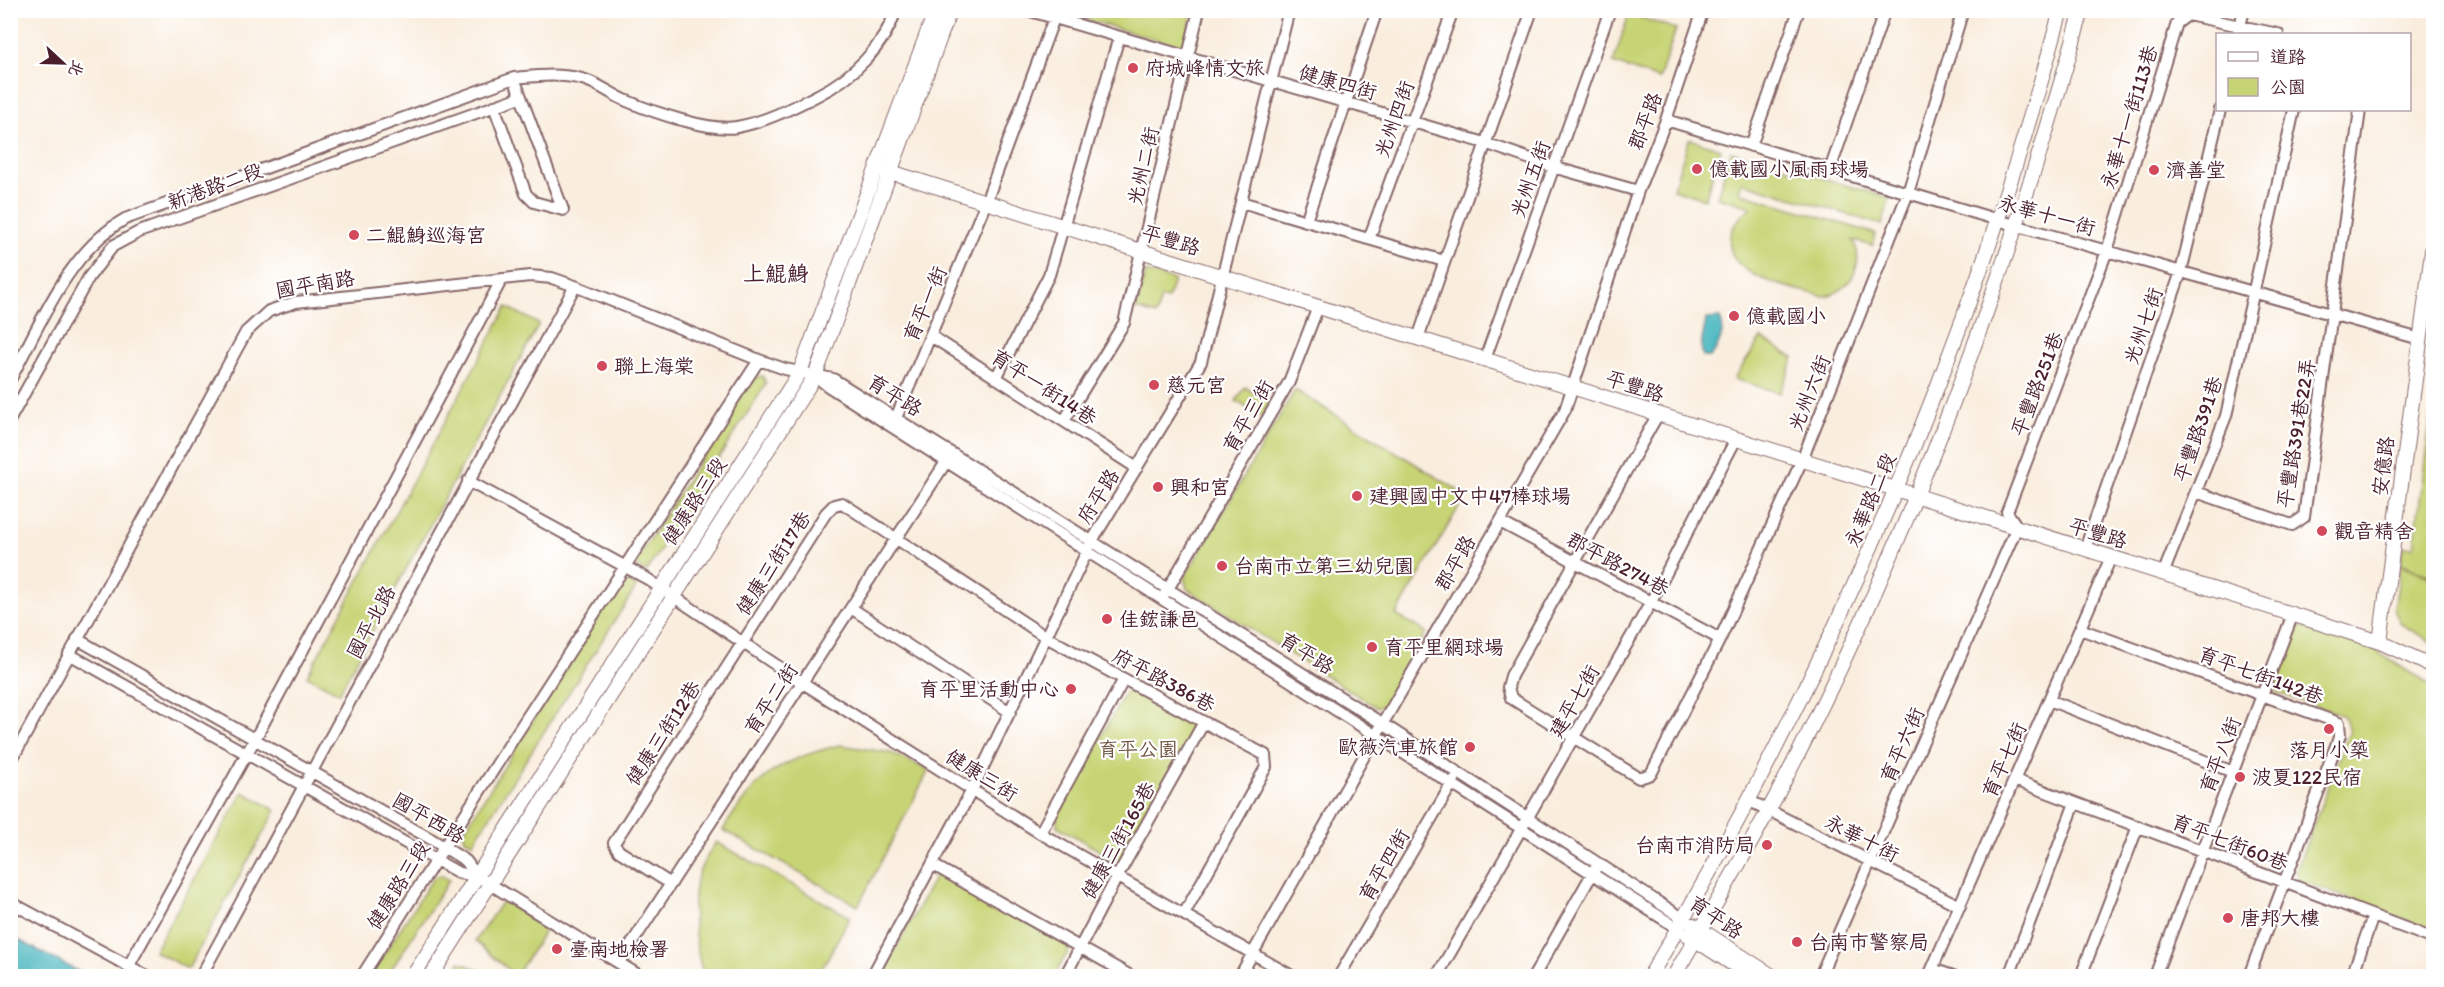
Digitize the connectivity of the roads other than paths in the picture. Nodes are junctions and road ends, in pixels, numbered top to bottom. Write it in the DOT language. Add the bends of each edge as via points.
graph roads {
  1 [pos="896,10"];
  2 [pos="936,10"];
  3 [pos="950,10"];
  4 [pos="1027,10"];
  5 [pos="1199,10"];
  6 [pos="1289,10"];
  7 [pos="1377,10"];
  8 [pos="1453,10"];
  9 [pos="1532,10"];
  10 [pos="1610,10"];
  11 [pos="1703,10"];
  12 [pos="1799,10"];
  13 [pos="1884,10"];
  14 [pos="1963,10"];
  15 [pos="2061,10"];
  16 [pos="2082,10"];
  17 [pos="2244,10"];
  18 [pos="1056,14"];
  19 [pos="2240,30"];
  20 [pos="2268,33"];
  21 [pos="1119,37"];
  22 [pos="1187,57"];
  23 [pos="514,78"];
  24 [pos="1271,81"];
  25 [pos="521,97"];
  26 [pos="1344,103"];
  27 [pos="494,106"];
  28 [pos="2220,111"];
  29 [pos="2294,111"];
  30 [pos="2360,111"];
  31 [pos="1666,120"];
  32 [pos="1412,122"];
  33 [pos="1485,143"];
  34 [pos="1751,146"];
  35 [pos="1553,167"];
  36 [pos="878,168"];
  37 [pos="1830,170"];
  38 [pos="891,172"];
  39 [pos="1638,191"];
  40 [pos="1908,194"];
  41 [pos="986,202"];
  42 [pos="1241,202"];
  43 [pos="1998,220"];
  44 [pos="1306,221"];
  45 [pos="2018,226"];
  46 [pos="1063,227"];
  47 [pos="2433,237"];
  48 [pos="1369,239"];
  49 [pos="1141,251"];
  50 [pos="2107,251"];
  51 [pos="1444,261"];
  52 [pos="2181,272"];
  53 [pos="1222,277"];
  54 [pos="502,279"];
  55 [pos="576,286"];
  56 [pos="2254,292"];
  57 [pos="1318,307"];
  58 [pos="2332,314"];
  59 [pos="931,336"];
  60 [pos="1418,338"];
  61 [pos="2420,339"];
  62 [pos="1485,359"];
  63 [pos="759,360"];
  64 [pos="800,372"];
  65 [pos="815,376"];
  66 [pos="996,378"];
  67 [pos="10,380"];
  68 [pos="1573,387"];
  69 [pos="1658,414"];
  70 [pos="896,418"];
  71 [pos="10,419"];
  72 [pos="1064,422"];
  73 [pos="1736,439"];
  74 [pos="949,458"];
  75 [pos="1802,460"];
  76 [pos="1137,468"];
  77 [pos="468,482"];
  78 [pos="1897,490"];
  79 [pos="2196,492"];
  80 [pos="1917,496"];
  81 [pos="1500,522"];
  82 [pos="2017,527"];
  83 [pos="896,539"];
  84 [pos="1089,546"];
  85 [pos="2085,549"];
  86 [pos="2111,557"];
  87 [pos="1574,561"];
  88 [pos="625,567"];
  89 [pos="2163,573"];
  90 [pos="1168,589"];
  91 [pos="667,593"];
  92 [pos="1162,599"];
  93 [pos="1651,602"];
  94 [pos="850,609"];
  95 [pos="2293,614"];
  96 [pos="2080,629"];
  97 [pos="1046,637"];
  98 [pos="77,639"];
  99 [pos="1720,639"];
  100 [pos="2380,642"];
  101 [pos="742,643"];
  102 [pos="69,654"];
  103 [pos="2433,667"];
  104 [pos="1124,679"];
  105 [pos="803,683"];
  106 [pos="2262,694"];
  107 [pos="2049,700"];
  108 [pos="1010,712"];
  109 [pos="1204,722"];
  110 [pos="1383,724"];
  111 [pos="1376,735"];
  112 [pos="1574,738"];
  113 [pos="255,739"];
  114 [pos="247,753"];
  115 [pos="10,763"];
  116 [pos="312,772"];
  117 [pos="1458,772"];
  118 [pos="2233,772"];
  119 [pos="2015,780"];
  120 [pos="1452,784"];
  121 [pos="304,786"];
  122 [pos="972,790"];
  123 [pos="1750,801"];
  124 [pos="2075,802"];
  125 [pos="1768,810"];
  126 [pos="1528,818"];
  127 [pos="2138,826"];
  128 [pos="1522,828"];
  129 [pos="1040,833"];
  130 [pos="444,848"];
  131 [pos="2203,851"];
  132 [pos="436,860"];
  133 [pos="1870,862"];
  134 [pos="933,865"];
  135 [pos="1595,868"];
  136 [pos="477,876"];
  137 [pos="1117,878"];
  138 [pos="2285,882"];
  139 [pos="671,884"];
  140 [pos="492,885"];
  141 [pos="10,902"];
  142 [pos="1959,906"];
  143 [pos="1184,914"];
  144 [pos="2373,915"];
  145 [pos="1681,924"];
  146 [pos="1698,935"];
  147 [pos="2433,939"];
  148 [pos="1081,948"];
  149 [pos="1252,954"];
  150 [pos="619,963"];
  151 [pos="128,967"];
  152 [pos="1931,973"];
  153 [pos="147,976"];
  154 [pos="201,976"];
  155 [pos="362,976"];
  156 [pos="413,976"];
  157 [pos="431,976"];
  158 [pos="640,976"];
  159 [pos="872,976"];
  160 [pos="1065,976"];
  161 [pos="1131,976"];
  162 [pos="1240,976"];
  163 [pos="1292,976"];
  164 [pos="1339,976"];
  165 [pos="1437,976"];
  166 [pos="1534,976"];
  167 [pos="1650,976"];
  168 [pos="1674,976"];
  169 [pos="1751,976"];
  170 [pos="1772,976"];
  171 [pos="1820,976"];
  172 [pos="1953,976"];
  173 [pos="2009,976"];
  174 [pos="2081,976"];
  175 [pos="2156,976"];
  176 [pos="2249,976"];
  177 [pos="2352,976"];
  1 -- 23 [label="street, 新港路二段" via="892,24 864,63 833,88 785,112 736,128 696,124 627,101 584,79 551,74"];
  2 -- 36 [label="street, 健康路三段"];
  3 -- 38 [label="street, 健康路三段"];
  4 -- 18 [label="street, 健康四街"];
  5 -- 22 [label="street, 光州二街"];
  6 -- 24 [label="street, 府平路"];
  7 -- 26 [label="street"];
  8 -- 32 [label="street, 光州四街"];
  9 -- 33 [label="street"];
  10 -- 35 [label="street, 光州五街"];
  11 -- 31 [label="street, 郡平路"];
  12 -- 34 [label="street"];
  13 -- 37 [label="street"];
  14 -- 40 [label="street, 光州六街"];
  15 -- 43 [label="street, 永華路二段"];
  16 -- 45 [label="street, 永華路二段"];
  17 -- 19 [label="street"];
  18 -- 21 [label="street, 健康四街"];
  18 -- 41 [label="street, 育平一街"];
  19 -- 20 [label="street, 永華十一街113巷"];
  19 -- 50 [label="street, 永華十一街113巷" via="2188,15 2177,23"];
  21 -- 22 [label="street, 健康四街"];
  21 -- 46 [label="street"];
  22 -- 24 [label="street, 健康四街"];
  22 -- 49 [label="street, 光州二街"];
  23 -- 25 [label="street"];
  23 -- 67 [label="street, 新港路二段" via="124,219 106,229 72,266"];
  24 -- 26 [label="street, 健康四街"];
  24 -- 42 [label="street, 府平路"];
  25 -- 27 [label="street, 新港路二段"];
  25 -- 27 [label="street" via="563,210 534,202 526,194"];
  26 -- 32 [label="street, 健康四街"];
  26 -- 44 [label="street"];
  27 -- 71 [label="street, 新港路二段" via="139,232 113,246 89,277"];
  28 -- 52 [label="street, 光州七街"];
  29 -- 56 [label="street, 平豐路391巷"];
  30 -- 58 [label="street"];
  31 -- 34 [label="street, 永華十一街"];
  31 -- 39 [label="street, 郡平路"];
  32 -- 33 [label="street, 健康四街"];
  32 -- 48 [label="street, 光州四街"];
  33 -- 35 [label="street, 健康四街"];
  33 -- 51 [label="street"];
  34 -- 37 [label="street, 永華十一街"];
  35 -- 39 [label="street, 健康四街"];
  35 -- 62 [label="street, 光州五街"];
  36 -- 38 [label="street, 平豐路"];
  36 -- 64 [label="street, 健康路三段"];
  37 -- 40 [label="street, 永華十一街"];
  38 -- 41 [label="street, 平豐路"];
  38 -- 65 [label="street, 健康路三段"];
  39 -- 68 [label="street, 郡平路"];
  40 -- 43 [label="street, 永華十一街"];
  40 -- 75 [label="street, 光州六街"];
  41 -- 46 [label="street, 平豐路"];
  41 -- 59 [label="street, 育平一街"];
  42 -- 44 [label="street"];
  42 -- 53 [label="street, 府平路"];
  43 -- 45 [label="street, 永華十一街"];
  43 -- 78 [label="street, 永華路二段"];
  44 -- 48 [label="street"];
  45 -- 50 [label="street, 永華十一街"];
  45 -- 80 [label="street, 永華路二段"];
  46 -- 49 [label="street, 平豐路"];
  46 -- 66 [label="street" via="1049,275"];
  47 -- 61 [label="street, 安億路"];
  48 -- 51 [label="street"];
  49 -- 53 [label="street, 平豐路"];
  49 -- 72 [label="street, 光州二街" via="1124,323"];
  50 -- 52 [label="street, 永華十一街"];
  50 -- 82 [label="street, 平豐路251巷" via="2007,512"];
  51 -- 60 [label="street"];
  52 -- 56 [label="street, 永華十一街"];
  52 -- 85 [label="street, 光州七街"];
  53 -- 57 [label="street, 平豐路"];
  53 -- 76 [label="street, 府平路" via="1201,362"];
  54 -- 55 [label="street, 國平南路" via="531,276"];
  54 -- 98 [label="street, 國平南路" via="296,302 268,310 246,332"];
  54 -- 113 [label="street"];
  55 -- 63 [label="street, 國平南路"];
  55 -- 77 [label="street, 國平北路"];
  56 -- 58 [label="street, 永華十一街"];
  56 -- 79 [label="street, 平豐路391巷" via="2226,416"];
  57 -- 60 [label="street, 平豐路"];
  57 -- 90 [label="street, 育平三街" via="1289,382"];
  58 -- 61 [label="street, 永華十一街"];
  58 -- 79 [label="street, 平豐路391巷22弄" via="2304,517 2292,525"];
  59 -- 66 [label="street, 育平一街14巷"];
  59 -- 70 [label="street, 育平一街"];
  60 -- 62 [label="street, 平豐路"];
  61 -- 100 [label="street, 安億路"];
  62 -- 68 [label="street, 平豐路"];
  63 -- 64 [label="street, 國平南路"];
  63 -- 88 [label="street, 健康路三段"];
  64 -- 65 [label="street, 育平路"];
  64 -- 91 [label="street, 健康路三段"];
  65 -- 70 [label="street, 育平路" via="833,379"];
  65 -- 74 [label="street, 育平路"];
  65 -- 91 [label="street, 健康路三段"];
  66 -- 72 [label="street, 育平一街14巷"];
  68 -- 69 [label="street, 平豐路"];
  68 -- 81 [label="street, 郡平路" via="1565,410"];
  69 -- 73 [label="street, 平豐路"];
  69 -- 87 [label="street"];
  70 -- 74 [label="street, 育平路"];
  72 -- 76 [label="street, 育平一街14巷"];
  73 -- 75 [label="street, 平豐路"];
  73 -- 93 [label="street, 建平七街"];
  74 -- 83 [label="street, 育平二街"];
  74 -- 84 [label="street, 育平路"];
  75 -- 78 [label="street, 平豐路"];
  75 -- 99 [label="street, 光州六街"];
  76 -- 84 [label="street, 府平路"];
  77 -- 88 [label="street, 健康三街"];
  77 -- 116 [label="street, 國平北路"];
  78 -- 80 [label="street, 平豐路"];
  78 -- 123 [label="street, 永華路二段" via="1829,642"];
  79 -- 89 [label="street, 平豐路391巷"];
  80 -- 82 [label="street, 平豐路"];
  80 -- 125 [label="street, 永華路二段" via="1815,721"];
  81 -- 87 [label="street, 郡平路274巷"];
  81 -- 110 [label="street, 郡平路"];
  82 -- 85 [label="street, 平豐路"];
  82 -- 133 [label="street, 育平六街"];
  83 -- 94 [label="street, 育平二街"];
  83 -- 97 [label="street, 健康三街17巷"];
  83 -- 101 [label="street, 健康三街17巷" via="842,503 834,505"];
  84 -- 90 [label="street, 育平路"];
  84 -- 92 [label="street, 育平路"];
  84 -- 97 [label="street, 府平路"];
  85 -- 86 [label="street, 平豐路"];
  86 -- 89 [label="street, 平豐路"];
  86 -- 96 [label="street, 育平七街"];
  87 -- 93 [label="street, 郡平路274巷"];
  87 -- 112 [label="street" via="1508,687 1511,698"];
  88 -- 91 [label="street, 健康三街"];
  88 -- 130 [label="street, 健康路三段"];
  89 -- 95 [label="street, 平豐路"];
  90 -- 92 [label="street, 育平三街"];
  90 -- 110 [label="street, 育平路"];
  91 -- 101 [label="street, 健康三街"];
  91 -- 136 [label="street, 健康路三段"];
  91 -- 140 [label="street, 健康路三段"];
  92 -- 111 [label="street, 育平路"];
  93 -- 99 [label="street, 郡平路274巷"];
  93 -- 112 [label="street, 建平七街"];
  94 -- 105 [label="street, 育平二街"];
  94 -- 108 [label="street"];
  95 -- 100 [label="street, 平豐路"];
  95 -- 106 [label="street, 育平八街"];
  96 -- 106 [label="street, 育平七街142巷"];
  96 -- 107 [label="street, 育平七街"];
  97 -- 104 [label="street, 府平路386巷"];
  97 -- 108 [label="street, 府平路"];
  98 -- 102 [label="street, 國平南路"];
  98 -- 113 [label="street, 國平西路"];
  99 -- 112 [label="street, 光州六街" via="1651,774 1638,778"];
  100 -- 103 [label="street"];
  101 -- 105 [label="street, 健康三街"];
  101 -- 139 [label="street, 健康三街12巷" via="614,843 619,851"];
  102 -- 114 [label="street, 國平西路"];
  102 -- 115 [label="street, 國平南路"];
  104 -- 109 [label="street, 府平路386巷"];
  104 -- 129 [label="street"];
  105 -- 122 [label="street, 健康三街"];
  105 -- 139 [label="street, 育平二街"];
  106 -- 118 [label="street, 育平八街"];
  106 -- 138 [label="street, 育平七街142巷" via="2339,723 2340,735"];
  107 -- 118 [label="street"];
  107 -- 119 [label="street, 育平七街"];
  108 -- 122 [label="street, 府平路"];
  109 -- 137 [label="street, 健康三街165巷"];
  109 -- 143 [label="street, 府平路386巷" via="1265,755 1266,767"];
  110 -- 111 [label="street, 郡平路"];
  110 -- 117 [label="street, 育平路"];
  111 -- 120 [label="street, 育平路"];
  111 -- 149 [label="street, 郡平路"];
  112 -- 126 [label="street, 建平七街"];
  113 -- 114 [label="street"];
  113 -- 116 [label="street, 國平西路"];
  114 -- 121 [label="street, 國平西路"];
  114 -- 151 [label="street"];
  116 -- 121 [label="street, 國平北路"];
  116 -- 130 [label="street, 國平西路"];
  117 -- 120 [label="street, 育平四街"];
  117 -- 126 [label="street, 育平路"];
  118 -- 131 [label="street, 育平八街"];
  119 -- 124 [label="street, 育平七街60巷"];
  119 -- 142 [label="street, 育平七街"];
  120 -- 128 [label="street, 育平路"];
  120 -- 164 [label="street, 育平四街"];
  121 -- 132 [label="street, 國平西路"];
  121 -- 154 [label="street, 國平北路"];
  122 -- 129 [label="street, 健康三街"];
  122 -- 134 [label="street, 府平路"];
  123 -- 125 [label="street, 永華十街"];
  123 -- 145 [label="street, 永華路二段"];
  124 -- 127 [label="street, 育平七街60巷"];
  124 -- 173 [label="street"];
  125 -- 133 [label="street, 永華十街"];
  125 -- 146 [label="street, 永華路二段"];
  126 -- 128 [label="street, 建平七街"];
  126 -- 135 [label="street, 育平路"];
  127 -- 131 [label="street, 育平七街60巷"];
  127 -- 174 [label="street"];
  128 -- 135 [label="street, 育平路"];
  128 -- 165 [label="street, 建平七街"];
  129 -- 137 [label="street, 健康三街"];
  130 -- 132 [label="street, 健康路三段"];
  130 -- 136 [label="street, 國平西路" via="466,861"];
  131 -- 138 [label="street, 育平七街60巷"];
  131 -- 175 [label="street, 育平八街"];
  132 -- 136 [label="street, 國平西路" via="459,873"];
  132 -- 155 [label="street, 健康路三段"];
  133 -- 142 [label="street, 永華十街"];
  133 -- 171 [label="street, 育平六街"];
  134 -- 148 [label="street"];
  134 -- 159 [label="street, 府平路"];
  135 -- 145 [label="street, 育平路"];
  135 -- 166 [label="street"];
  136 -- 140 [label="street"];
  136 -- 156 [label="street, 健康路三段"];
  137 -- 143 [label="street, 健康三街"];
  137 -- 148 [label="street, 健康三街165巷"];
  138 -- 144 [label="street, 育平七街60巷"];
  138 -- 176 [label="street"];
  139 -- 150 [label="street, 育平二街"];
  140 -- 150 [label="street"];
  140 -- 157 [label="street, 健康路三段"];
  141 -- 151 [label="street"];
  142 -- 152 [label="street, 育平七街"];
  143 -- 149 [label="street, 健康三街"];
  144 -- 147 [label="street, 育平七街60巷"];
  144 -- 177 [label="street"];
  145 -- 146 [label="street, 育平路"];
  145 -- 167 [label="street, 永華路二段"];
  146 -- 168 [label="street, 永華路二段"];
  146 -- 169 [label="street, 育平路"];
  146 -- 170 [label="street, 育平路"];
  148 -- 160 [label="street, 健康三街165巷"];
  148 -- 161 [label="street"];
  149 -- 162 [label="street, 郡平路"];
  149 -- 163 [label="street, 健康三街"];
  150 -- 158 [label="street"];
  151 -- 153 [label="street"];
  152 -- 172 [label="street"];
}
